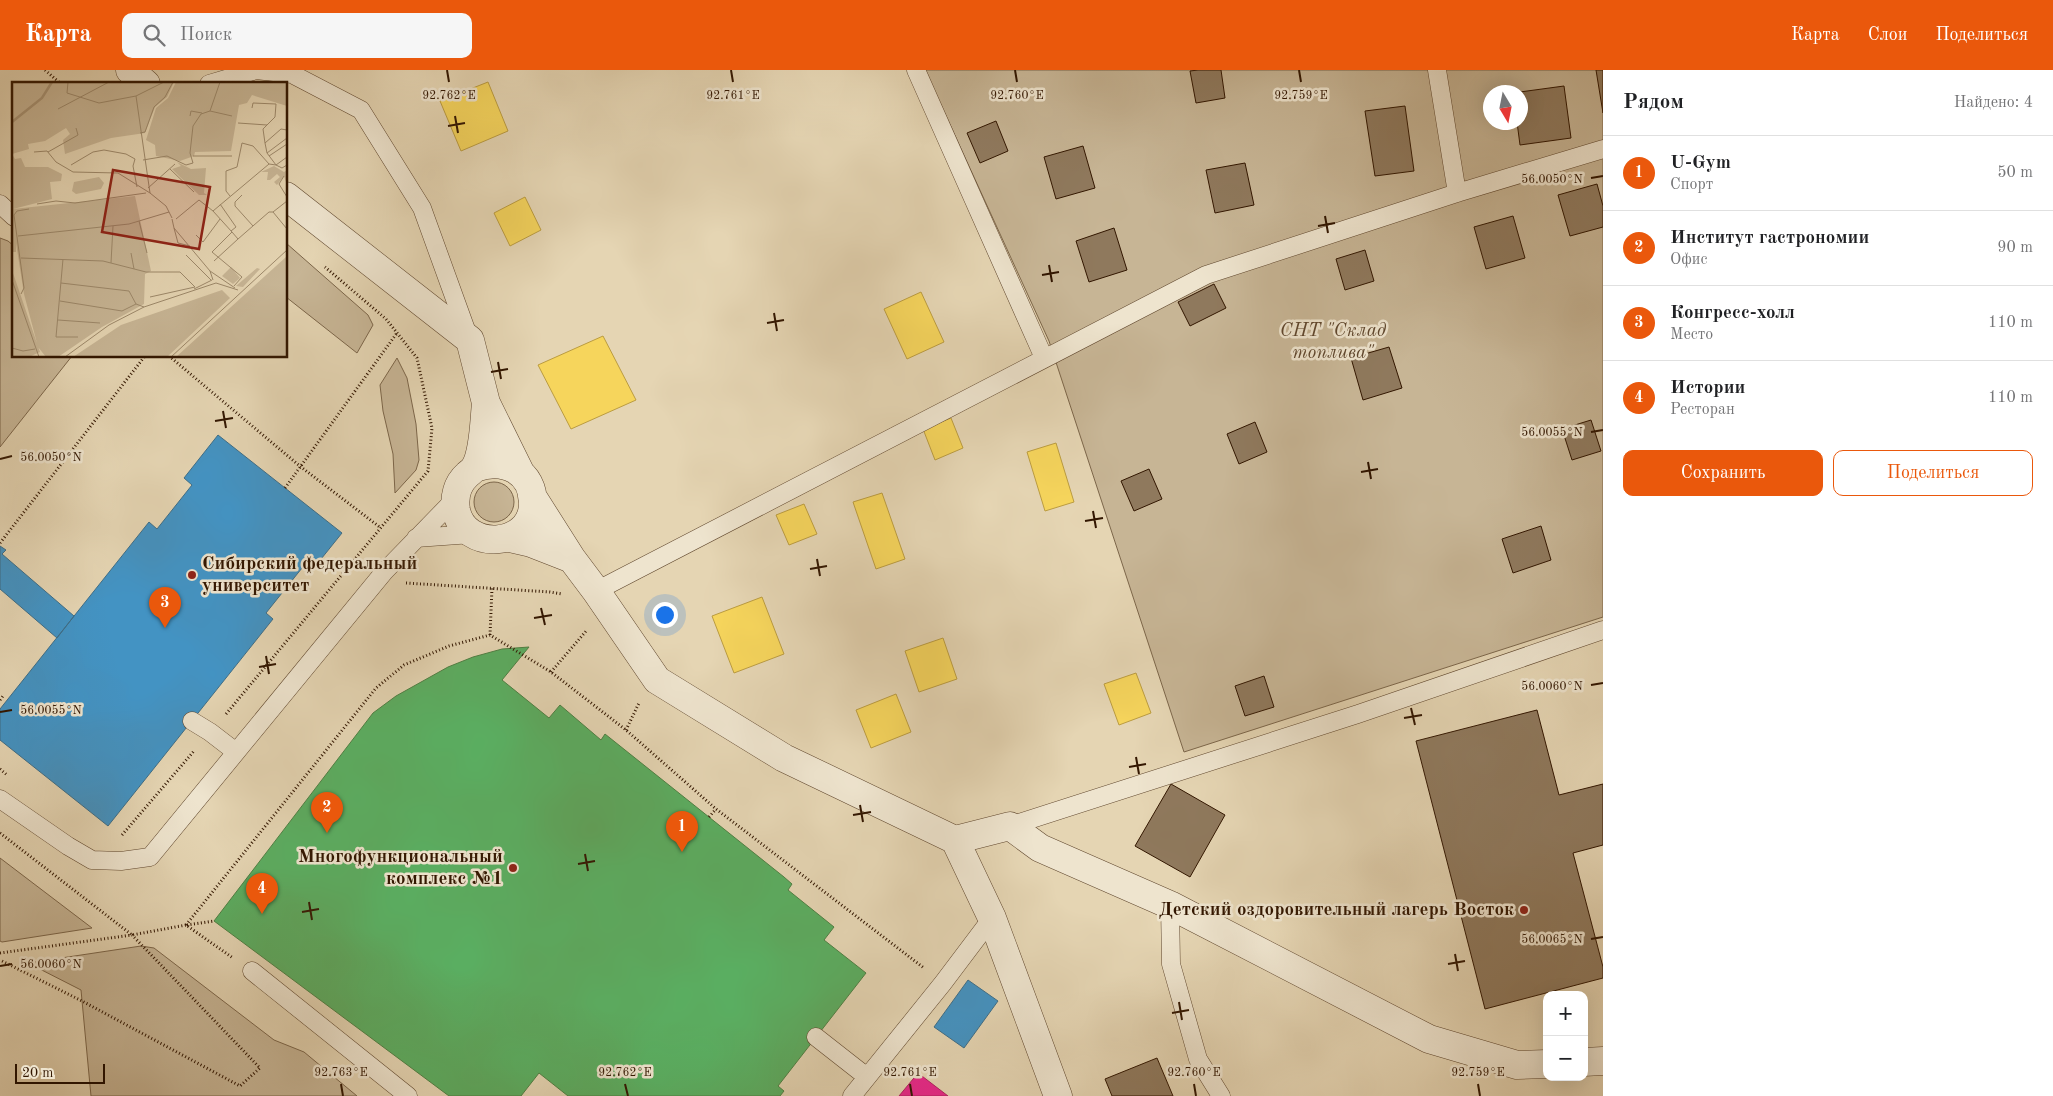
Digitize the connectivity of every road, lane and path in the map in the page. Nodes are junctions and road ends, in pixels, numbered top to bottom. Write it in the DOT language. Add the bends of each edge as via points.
graph roads {
  1 [pos="45,70"];
  2 [pos="130,70"];
  3 [pos="916,70"];
  4 [pos="1437,70"];
  5 [pos="59,82"];
  6 [pos="144,82"];
  7 [pos="216,82"];
  8 [pos="1603,149"];
  9 [pos="1456,193"];
  10 [pos="288,198"];
  11 [pos="0,204"];
  12 [pos="12,214"];
  13 [pos="322,264"];
  14 [pos="397,333"];
  15 [pos="470,340"];
  16 [pos="144,358"];
  17 [pos="171,358"];
  18 [pos="1044,358"];
  19 [pos="486,404"];
  20 [pos="301,467"];
  21 [pos="475,468"];
  22 [pos="527,485"];
  23 [pos="285,488"];
  24 [pos="455,499"];
  25 [pos="381,528"];
  26 [pos="472,534"];
  27 [pos="416,538"];
  28 [pos="510,538"];
  29 [pos="0,543"];
  30 [pos="572,559"];
  31 [pos="384,572"];
  32 [pos="492,588"];
  33 [pos="596,591"];
  34 [pos="566,595"];
  35 [pos="589,628"];
  36 [pos="1603,630"];
  37 [pos="490,635"];
  38 [pos="551,672"];
  39 [pos="3,696"];
  40 [pos="0,700"];
  41 [pos="640,701"];
  42 [pos="192,721"];
  43 [pos="626,730"];
  44 [pos="210,732"];
  45 [pos="236,752"];
  46 [pos="0,769"];
  47 [pos="8,775"];
  48 [pos="0,799"];
  49 [pos="716,808"];
  50 [pos="709,817"];
  51 [pos="1010,826"];
  52 [pos="0,833"];
  53 [pos="955,840"];
  54 [pos="116,843"];
  55 [pos="1170,905"];
  56 [pos="992,918"];
  57 [pos="214,922"];
  58 [pos="186,925"];
  59 [pos="132,935"];
  60 [pos="0,952"];
  61 [pos="0,960"];
  62 [pos="252,971"];
  63 [pos="944,983"];
  64 [pos="816,1037"];
  65 [pos="1603,1061"];
  66 [pos="1588,1062"];
  67 [pos="1543,1064"];
  68 [pos="868,1078"];
  69 [pos="408,1096"];
  70 [pos="852,1096"];
  71 [pos="1058,1096"];
  72 [pos="1221,1096"];
  1 -- 5 [label="path"];
  2 -- 6 [label="street"];
  3 -- 18 [label="lane"];
  4 -- 9 [label="lane"];
  7 -- 15 [label="lane" via="256,70 292,74 362,110 422,208"];
  8 -- 9 [label="lane"];
  9 -- 18 [label="lane" via="1206,275"];
  10 -- 15 [label="street"];
  11 -- 12 [label="lane"];
  13 -- 14 [label="path" via="386,318"];
  14 -- 20 [label="path"];
  14 -- 25 [label="path" via="417,358 432,428 431,453 428,471"];
  15 -- 19 [label="street"];
  16 -- 29 [label="path"];
  17 -- 20 [label="path"];
  18 -- 33 [label="lane"];
  19 -- 21 [label="street"];
  19 -- 22 [label="street"];
  20 -- 23 [label="path"];
  20 -- 25 [label="path"];
  21 -- 22 [label="street" via="487,464 511,467"];
  21 -- 24 [label="street" via="465,476"];
  22 -- 28 [label="street" via="533,508 529,520"];
  22 -- 30 [label="street"];
  24 -- 26 [label="street" via="462,524"];
  24 -- 27 [label="lane"];
  25 -- 44 [label="path"];
  26 -- 27 [label="lane"];
  26 -- 28 [label="street" via="484,539"];
  27 -- 31 [label="lane"];
  28 -- 30 [label="street"];
  30 -- 33 [label="street"];
  31 -- 32 [label="path" via="400,583"];
  31 -- 45 [label="lane"];
  32 -- 34 [label="path"];
  32 -- 37 [label="path"];
  33 -- 53 [label="street" via="657,680 784,758"];
  35 -- 38 [label="path"];
  36 -- 51 [label="lane" via="1358,714"];
  37 -- 38 [label="path"];
  37 -- 58 [label="path" via="449,646 404,665 376,688"];
  38 -- 43 [label="path"];
  39 -- 40 [label="path"];
  41 -- 43 [label="path"];
  42 -- 44 [label="lane"];
  43 -- 49 [label="path"];
  44 -- 45 [label="lane"];
  44 -- 54 [label="path"];
  45 -- 48 [label="lane" via="150,857 92,860"];
  46 -- 47 [label="path"];
  49 -- 50 [label="path"];
  49 -- 63 [label="path"];
  51 -- 53 [label="street"];
  51 -- 55 [label="street" via="1040,848"];
  52 -- 59 [label="path"];
  53 -- 56 [label="street"];
  55 -- 67 [label="street" via="1429,1039 1517,1065"];
  55 -- 72 [label="lane" via="1171,964 1198,1059"];
  56 -- 63 [label="lane"];
  56 -- 71 [label="street"];
  57 -- 58 [label="path"];
  58 -- 59 [label="path"];
  58 -- 62 [label="path"];
  59 -- 60 [label="path"];
  59 -- 61 [label="path" via="260,1068 240,1086 82,1000"];
  62 -- 69 [label="lane"];
  63 -- 68 [label="lane"];
  64 -- 68 [label="lane"];
  65 -- 66 [label="street"];
  68 -- 70 [label="lane"];
}
